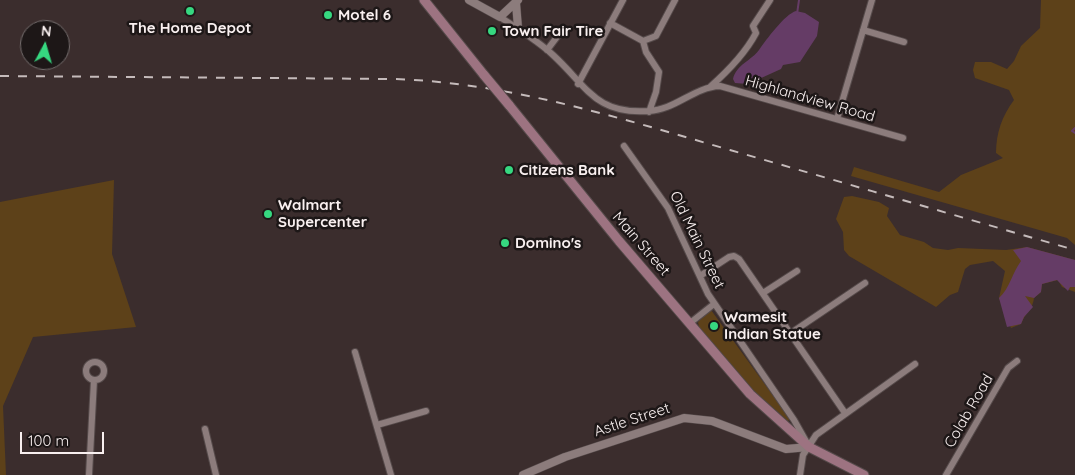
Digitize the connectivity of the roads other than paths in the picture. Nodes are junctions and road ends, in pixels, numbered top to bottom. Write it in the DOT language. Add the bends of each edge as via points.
graph roads {
  1 [pos="424,0"];
  2 [pos="470,0"];
  3 [pos="623,0"];
  4 [pos="675,0"];
  5 [pos="770,0"];
  6 [pos="872,0"];
  7 [pos="516,1"];
  8 [pos="500,17"];
  9 [pos="610,23"];
  10 [pos="518,28"];
  11 [pos="863,30"];
  12 [pos="560,33"];
  13 [pos="644,42"];
  14 [pos="904,42"];
  15 [pos="546,50"];
  16 [pos="578,84"];
  17 [pos="710,87"];
  18 [pos="649,112"];
  19 [pos="838,119"];
  20 [pos="903,138"];
  21 [pos="624,146"];
  22 [pos="797,271"];
  23 [pos="700,276"];
  24 [pos="865,283"];
  25 [pos="763,293"];
  26 [pos="714,304"];
  27 [pos="690,322"];
  28 [pos="791,333"];
  29 [pos="355,352"];
  30 [pos="1017,361"];
  31 [pos="915,364"];
  32 [pos="94,380"];
  33 [pos="426,411"];
  34 [pos="845,414"];
  35 [pos="377,425"];
  36 [pos="205,429"];
  37 [pos="809,447"];
  38 [pos="89,475"];
  39 [pos="216,475"];
  40 [pos="391,475"];
  41 [pos="523,475"];
  42 [pos="800,475"];
  43 [pos="864,475"];
  44 [pos="946,475"];
  1 -- 27 [label="main road, Main Street, bridge" via="619,241"];
  2 -- 8 [label="street"];
  3 -- 9 [label="street"];
  4 -- 13 [label="street" via="656,36"];
  5 -- 17 [label="street" via="753,26 756,33 752,39"];
  6 -- 11 [label="street"];
  7 -- 8 [label="street"];
  7 -- 10 [label="street"];
  8 -- 10 [label="street"];
  9 -- 13 [label="street"];
  9 -- 16 [label="street"];
  10 -- 15 [label="street"];
  11 -- 14 [label="street"];
  11 -- 19 [label="street"];
  12 -- 15 [label="street"];
  13 -- 18 [label="street" via="646,52 659,72"];
  15 -- 16 [label="street"];
  16 -- 18 [label="street" via="597,100 626,112"];
  17 -- 18 [label="street"];
  17 -- 19 [label="street, Highlandview Road" via="728,88"];
  19 -- 20 [label="street, Highlandview Road"];
  21 -- 23 [label="street, Old Main Street" via="668,208"];
  22 -- 25 [label="street"];
  23 -- 25 [label="street" via="734,256"];
  23 -- 26 [label="street, Old Main Street"];
  24 -- 28 [label="street"];
  25 -- 28 [label="street"];
  26 -- 27 [label="street"];
  26 -- 37 [label="street, Old Main Street"];
  27 -- 37 [label="main road, Main Street" via="750,394"];
  28 -- 34 [label="street"];
  29 -- 35 [label="street"];
  30 -- 44 [label="street, Colab Road" via="1008,368"];
  31 -- 34 [label="street"];
  32 -- 38 [label="street"];
  33 -- 35 [label="street"];
  34 -- 37 [label="street" via="816,435"];
  35 -- 40 [label="street"];
  36 -- 39 [label="street"];
  37 -- 41 [label="street, Astle Street" via="786,449 719,423 687,418 565,457"];
  37 -- 42 [label="street" via="802,457"];
  37 -- 43 [label="main road, Main Street"];
}
